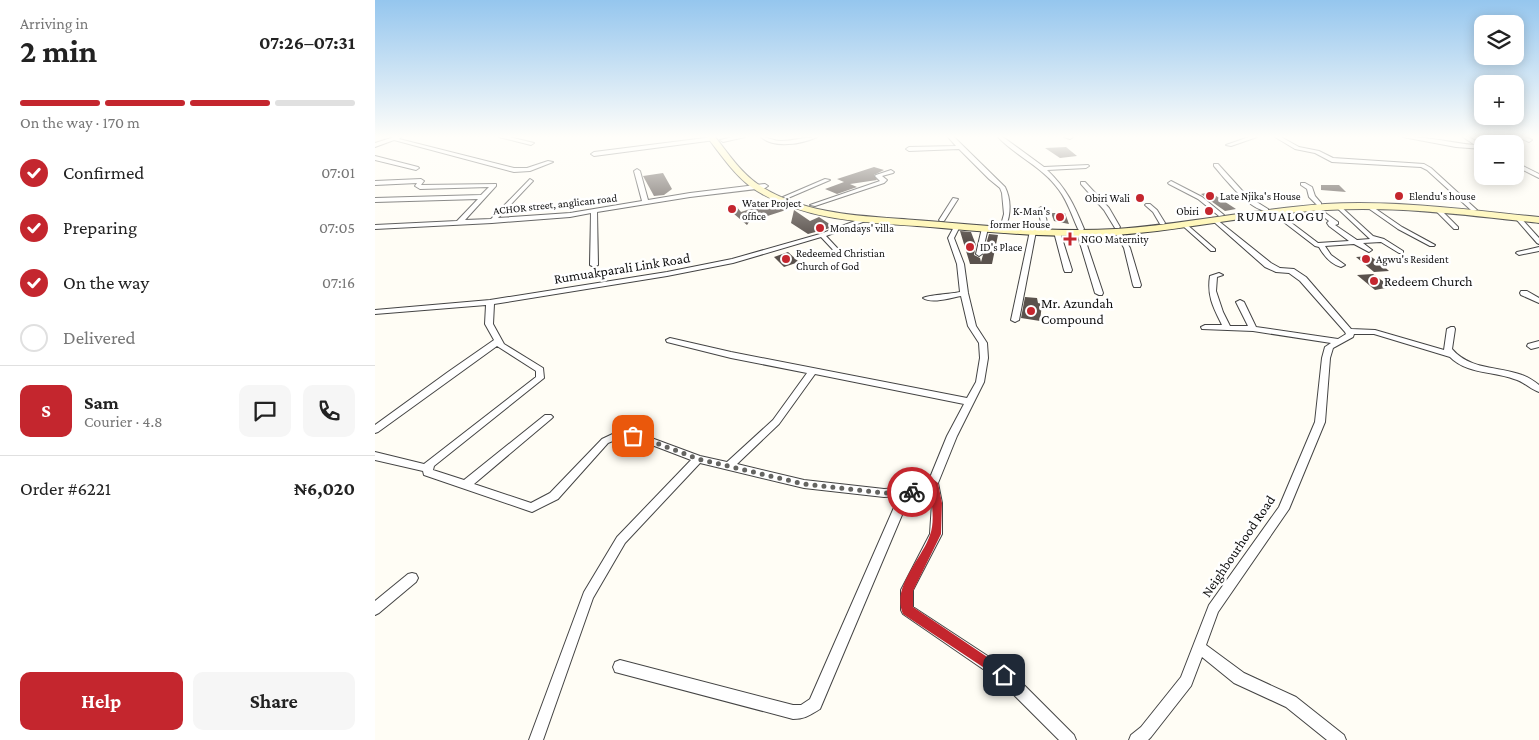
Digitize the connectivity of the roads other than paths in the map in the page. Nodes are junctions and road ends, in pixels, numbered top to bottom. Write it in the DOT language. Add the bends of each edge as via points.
graph roads {
  1 [pos="637,171"];
  2 [pos="740,172"];
  3 [pos="891,172"];
  4 [pos="985,172"];
  5 [pos="1043,172"];
  6 [pos="1222,172"];
  7 [pos="1432,172"];
  8 [pos="827,180"];
  9 [pos="530,181"];
  10 [pos="375,183"];
  11 [pos="1083,183"];
  12 [pos="1171,183"];
  13 [pos="1303,184"];
  14 [pos="761,187"];
  15 [pos="483,197"];
  16 [pos="787,197"];
  17 [pos="955,198"];
  18 [pos="375,200"];
  19 [pos="646,203"];
  20 [pos="813,205"];
  21 [pos="1148,205"];
  22 [pos="1363,205"];
  23 [pos="1317,206"];
  24 [pos="1338,206"];
  25 [pos="1041,209"];
  26 [pos="1438,210"];
  27 [pos="1474,210"];
  28 [pos="1270,211"];
  29 [pos="594,212"];
  30 [pos="1219,218"];
  31 [pos="1519,218"];
  32 [pos="1539,218"];
  33 [pos="866,219"];
  34 [pos="942,220"];
  35 [pos="491,221"];
  36 [pos="459,223"];
  37 [pos="1162,223"];
  38 [pos="1004,225"];
  39 [pos="1185,225"];
  40 [pos="957,226"];
  41 [pos="375,227"];
  42 [pos="1045,227"];
  43 [pos="985,228"];
  44 [pos="1456,228"];
  45 [pos="1117,230"];
  46 [pos="1033,231"];
  47 [pos="1081,231"];
  48 [pos="1057,232"];
  49 [pos="822,235"];
  50 [pos="1379,240"];
  51 [pos="1539,242"];
  52 [pos="1357,243"];
  53 [pos="1321,245"];
  54 [pos="1432,245"];
  55 [pos="1539,249"];
  56 [pos="1213,250"];
  57 [pos="1369,250"];
  58 [pos="838,252"];
  59 [pos="1401,252"];
  60 [pos="1519,253"];
  61 [pos="979,254"];
  62 [pos="594,265"];
  63 [pos="1340,265"];
  64 [pos="1067,270"];
  65 [pos="1219,275"];
  66 [pos="1137,285"];
  67 [pos="964,293"];
  68 [pos="1099,293"];
  69 [pos="1524,293"];
  70 [pos="927,298"];
  71 [pos="1539,301"];
  72 [pos="490,302"];
  73 [pos="1240,302"];
  74 [pos="375,312"];
  75 [pos="1015,320"];
  76 [pos="1205,327"];
  77 [pos="1227,328"];
  78 [pos="1253,329"];
  79 [pos="1451,329"];
  80 [pos="1349,331"];
  81 [pos="670,340"];
  82 [pos="498,341"];
  83 [pos="1340,342"];
  84 [pos="1453,355"];
  85 [pos="812,372"];
  86 [pos="1539,389"];
  87 [pos="969,402"];
  88 [pos="548,417"];
  89 [pos="375,430"];
  90 [pos="375,456"];
  91 [pos="698,459"];
  92 [pos="729,466"];
  93 [pos="427,468"];
  94 [pos="933,483"];
  95 [pos="465,484"];
  96 [pos="906,492"];
  97 [pos="412,578"];
  98 [pos="375,609"];
  99 [pos="1199,647"];
  100 [pos="620,667"];
  101 [pos="536,740"];
  102 [pos="1069,740"];
  103 [pos="1136,740"];
  104 [pos="1339,740"];
  1 -- 19 [label="street"];
  2 -- 14 [label="main road"];
  3 -- 20 [label="street" via="878,176 884,180 882,182"];
  4 -- 38 [label="street" via="1004,190 1007,214"];
  5 -- 47 [label="street" via="1066,196"];
  6 -- 28 [label="street" via="1245,196"];
  7 -- 27 [label="street"];
  8 -- 16 [label="street"];
  9 -- 35 [label="street"];
  10 -- 15 [label="street" via="421,181 420,187 494,185"];
  11 -- 45 [label="street" via="1107,209"];
  12 -- 30 [label="street" via="1200,198"];
  13 -- 23 [label="street" via="1310,188"];
  14 -- 16 [label="main road"];
  14 -- 19 [label="street, ACHOR street, anglican road"];
  14 -- 33 [label="main road" via="800,206"];
  15 -- 18 [label="street"];
  15 -- 36 [label="street"];
  16 -- 20 [label="main road"];
  17 -- 34 [label="street"];
  19 -- 29 [label="street, ACHOR street, anglican road"];
  20 -- 34 [label="main road" via="850,213"];
  21 -- 37 [label="street"];
  22 -- 23 [label="main road"];
  22 -- 24 [label="main road"];
  22 -- 26 [label="main road"];
  22 -- 27 [label="main road"];
  22 -- 54 [label="street"];
  23 -- 24 [label="main road"];
  23 -- 28 [label="main road"];
  23 -- 52 [label="street" via="1336,223 1331,225"];
  24 -- 50 [label="street" via="1371,237"];
  25 -- 42 [label="street"];
  26 -- 31 [label="main road"];
  26 -- 44 [label="street"];
  27 -- 32 [label="main road"];
  28 -- 30 [label="main road"];
  28 -- 53 [label="street"];
  29 -- 35 [label="street, ACHOR street, anglican road"];
  29 -- 62 [label="street"];
  30 -- 37 [label="main road"];
  30 -- 39 [label="main road"];
  30 -- 80 [label="street" via="1268,265 1291,271 1303,279"];
  31 -- 32 [label="main road"];
  31 -- 51 [label="street"];
  33 -- 40 [label="main road"];
  33 -- 49 [label="street, Rumuakparali Link Road"];
  34 -- 38 [label="main road"];
  35 -- 36 [label="street, ACHOR street, anglican road"];
  36 -- 41 [label="street, ACHOR street, anglican road"];
  37 -- 45 [label="main road"];
  38 -- 42 [label="main road"];
  39 -- 45 [label="main road"];
  39 -- 56 [label="street"];
  40 -- 43 [label="main road"];
  40 -- 67 [label="street" via="951,238 959,255"];
  42 -- 47 [label="main road"];
  43 -- 46 [label="main road"];
  43 -- 61 [label="street"];
  45 -- 47 [label="main road"];
  45 -- 66 [label="street" via="1127,248"];
  46 -- 48 [label="main road"];
  46 -- 75 [label="street"];
  47 -- 48 [label="main road"];
  47 -- 68 [label="street"];
  48 -- 64 [label="street"];
  49 -- 58 [label="street"];
  49 -- 72 [label="street, Rumuakparali Link Road" via="699,268"];
  50 -- 52 [label="street"];
  50 -- 59 [label="street"];
  52 -- 53 [label="street"];
  52 -- 57 [label="street"];
  53 -- 63 [label="street" via="1328,256"];
  55 -- 60 [label="street"];
  65 -- 77 [label="street" via="1214,276 1211,291"];
  67 -- 70 [label="street"];
  67 -- 87 [label="street" via="972,326 983,343 984,358 980,382"];
  69 -- 71 [label="street"];
  72 -- 74 [label="street, Rumuakparali Link Road"];
  72 -- 82 [label="street" via="489,324"];
  73 -- 78 [label="street"];
  76 -- 77 [label="street"];
  77 -- 78 [label="street"];
  78 -- 83 [label="street"];
  79 -- 84 [label="street" via="1448,349"];
  80 -- 83 [label="street, Neighbourhood Road" via="1350,335"];
  80 -- 84 [label="street" via="1369,331"];
  81 -- 85 [label="street"];
  82 -- 89 [label="street"];
  82 -- 93 [label="street" via="540,370 540,378"];
  83 -- 99 [label="street, Neighbourhood Road" via="1329,347 1320,422 1284,509 1213,609"];
  84 -- 86 [label="street" via="1468,365 1518,377"];
  85 -- 87 [label="street"];
  85 -- 92 [label="street" via="776,422"];
  87 -- 94 [label="street"];
  88 -- 95 [label="street"];
  90 -- 93 [label="street"];
  91 -- 92 [label="street"];
  91 -- 95 [label="street" via="646,439 619,434 605,441 554,496 532,508"];
  91 -- 101 [label="street" via="621,540 588,596"];
  92 -- 96 [label="street" via="804,484 884,493"];
  93 -- 95 [label="street" via="428,472"];
  94 -- 96 [label="street" via="917,491"];
  94 -- 102 [label="street" via="937,503 936,534 907,590 907,610 1004,675"];
  96 -- 100 [label="street" via="815,704 803,712"];
  97 -- 98 [label="street"];
  99 -- 103 [label="street, Neighbourhood Road" via="1186,681"];
  99 -- 104 [label="street" via="1239,678 1291,702"];
}
